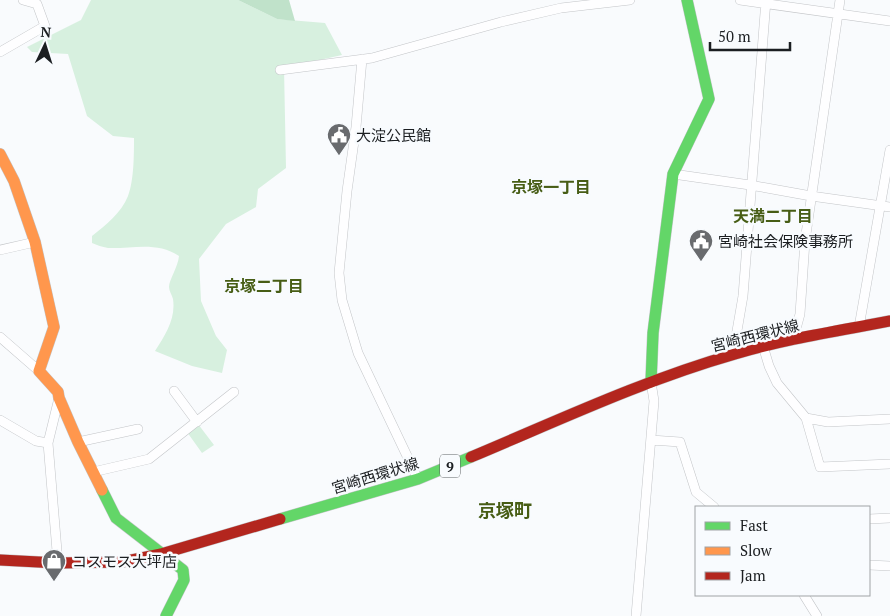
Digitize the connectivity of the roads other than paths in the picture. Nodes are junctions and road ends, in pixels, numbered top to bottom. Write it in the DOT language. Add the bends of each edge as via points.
graph roads {
  1 [pos="23,0"];
  2 [pos="630,0"];
  3 [pos="687,0"];
  4 [pos="740,0"];
  5 [pos="840,0"];
  6 [pos="766,2"];
  7 [pos="838,14"];
  8 [pos="890,21"];
  9 [pos="0,52"];
  10 [pos="362,59"];
  11 [pos="280,70"];
  12 [pos="890,150"];
  13 [pos="0,154"];
  14 [pos="673,174"];
  15 [pos="750,185"];
  16 [pos="811,196"];
  17 [pos="880,205"];
  18 [pos="890,207"];
  19 [pos="34,242"];
  20 [pos="0,250"];
  21 [pos="890,321"];
  22 [pos="859,327"];
  23 [pos="0,337"];
  24 [pos="793,340"];
  25 [pos="763,346"];
  26 [pos="733,354"];
  27 [pos="39,372"];
  28 [pos="651,382"];
  29 [pos="174,391"];
  30 [pos="234,392"];
  31 [pos="59,398"];
  32 [pos="806,418"];
  33 [pos="890,419"];
  34 [pos="0,420"];
  35 [pos="197,422"];
  36 [pos="138,430"];
  37 [pos="651,440"];
  38 [pos="78,442"];
  39 [pos="48,443"];
  40 [pos="890,464"];
  41 [pos="93,472"];
  42 [pos="418,479"];
  43 [pos="713,506"];
  44 [pos="870,518"];
  45 [pos="890,518"];
  46 [pos="161,554"];
  47 [pos="0,560"];
  48 [pos="58,563"];
  49 [pos="870,565"];
  50 [pos="890,566"];
  51 [pos="805,596"];
  52 [pos="166,616"];
  53 [pos="636,616"];
  54 [pos="817,616"];
  1 -- 9 [label="street" via="37,4 45,26"];
  2 -- 10 [label="street" via="544,11"];
  3 -- 14 [label="main road" via="709,100"];
  4 -- 6 [label="street"];
  5 -- 7 [label="street"];
  6 -- 7 [label="street"];
  6 -- 15 [label="street"];
  7 -- 8 [label="street"];
  7 -- 16 [label="street"];
  10 -- 11 [label="street"];
  10 -- 42 [label="street" via="339,273 342,300 358,353"];
  12 -- 17 [label="street"];
  13 -- 19 [label="main road" via="14,181"];
  14 -- 15 [label="street"];
  14 -- 28 [label="main road" via="653,333"];
  15 -- 16 [label="street"];
  15 -- 26 [label="street" via="743,296"];
  16 -- 17 [label="street"];
  16 -- 24 [label="street" via="800,314"];
  17 -- 18 [label="street"];
  17 -- 22 [label="street"];
  19 -- 20 [label="street"];
  19 -- 27 [label="main road" via="54,327"];
  21 -- 22 [label="main road, 宮崎西環状線 / 9"];
  22 -- 24 [label="main road, 宮崎西環状線 / 9"];
  23 -- 27 [label="street"];
  24 -- 25 [label="main road, 宮崎西環状線 / 9"];
  25 -- 26 [label="main road, 宮崎西環状線 / 9"];
  25 -- 32 [label="street" via="777,382"];
  26 -- 28 [label="main road, 宮崎西環状線 / 9"];
  27 -- 31 [label="main road" via="58,392"];
  28 -- 37 [label="street" via="654,401"];
  28 -- 42 [label="main road, 宮崎西環状線 / 9"];
  29 -- 35 [label="street"];
  30 -- 35 [label="street"];
  31 -- 38 [label="main road"];
  31 -- 39 [label="street"];
  32 -- 33 [label="street" via="828,422"];
  32 -- 40 [label="street" via="820,467"];
  34 -- 39 [label="street" via="36,441"];
  35 -- 41 [label="street" via="150,460"];
  36 -- 38 [label="street"];
  37 -- 43 [label="street" via="680,442 696,492"];
  37 -- 53 [label="street"];
  38 -- 41 [label="main road"];
  39 -- 48 [label="street"];
  41 -- 46 [label="main road" via="116,518"];
  42 -- 46 [label="main road, 宮崎西環状線 / 9"];
  44 -- 45 [label="street"];
  46 -- 48 [label="main road, 宮崎西環状線 / 9" via="122,562"];
  46 -- 52 [label="main road" via="183,570 184,580"];
  47 -- 48 [label="main road, 宮崎西環状線 / 9"];
  49 -- 50 [label="street"];
  51 -- 54 [label="street"];
}
